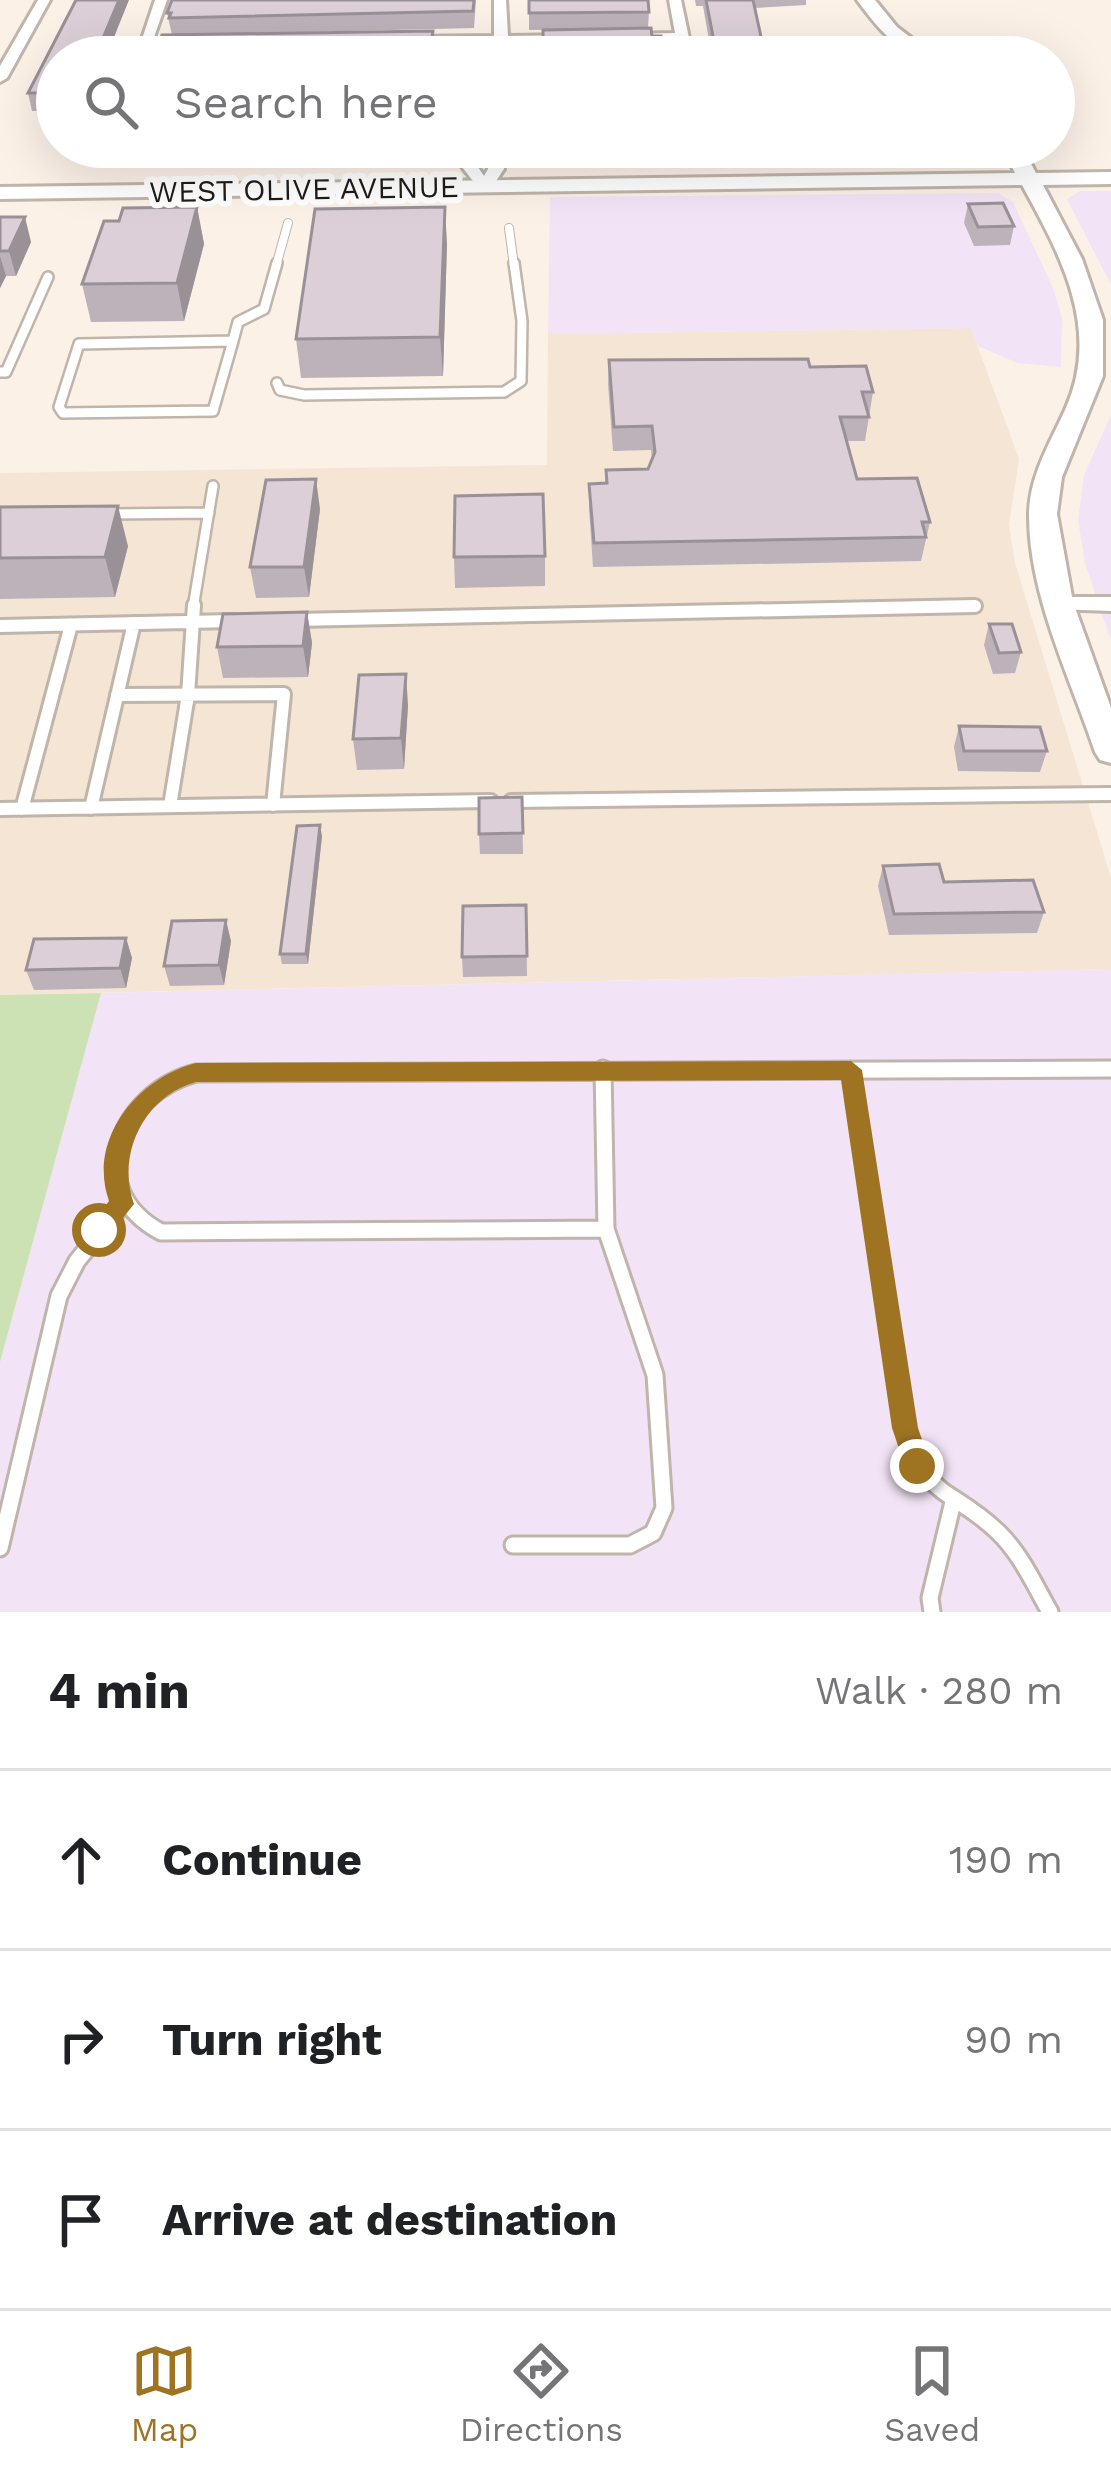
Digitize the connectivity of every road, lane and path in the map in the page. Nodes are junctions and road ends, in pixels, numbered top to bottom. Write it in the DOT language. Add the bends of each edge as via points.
graph roads {
  1 [pos="44,0"];
  2 [pos="161,0"];
  3 [pos="500,0"];
  4 [pos="675,0"];
  5 [pos="866,0"];
  6 [pos="147,36"];
  7 [pos="500,36"];
  8 [pos="682,36"];
  9 [pos="898,36"];
  10 [pos="0,78"];
  11 [pos="471,168"];
  12 [pos="496,168"];
  13 [pos="1022,168"];
  14 [pos="1111,178"];
  15 [pos="1028,179"];
  16 [pos="485,187"];
  17 [pos="0,193"];
  18 [pos="288,223"];
  19 [pos="509,228"];
  20 [pos="48,277"];
  21 [pos="234,341"];
  22 [pos="0,372"];
  23 [pos="277,383"];
  24 [pos="213,486"];
  25 [pos="209,513"];
  26 [pos="93,514"];
  27 [pos="1062,604"];
  28 [pos="1111,604"];
  29 [pos="975,606"];
  30 [pos="285,620"];
  31 [pos="238,621"];
  32 [pos="191,622"];
  33 [pos="134,623"];
  34 [pos="71,625"];
  35 [pos="0,626"];
  36 [pos="117,695"];
  37 [pos="188,695"];
  38 [pos="1111,752"];
  39 [pos="1111,794"];
  40 [pos="273,805"];
  41 [pos="170,806"];
  42 [pos="91,808"];
  43 [pos="0,809"];
  44 [pos="22,809"];
  45 [pos="603,1069"];
  46 [pos="1111,1069"];
  47 [pos="851,1070"];
  48 [pos="122,1204"];
  49 [pos="606,1229"];
  50 [pos="953,1502"];
  51 [pos="513,1545"];
  52 [pos="0,1548"];
  53 [pos="932,1612"];
  54 [pos="1050,1612"];
  1 -- 10 [label="street"];
  2 -- 6 [label="street"];
  3 -- 7 [label="street"];
  4 -- 8 [label="street"];
  5 -- 9 [label="main road"];
  11 -- 16 [label="street"];
  12 -- 16 [label="street"];
  13 -- 15 [label="main road"];
  14 -- 15 [label="main road, WEST OLIVE AVENUE"];
  15 -- 16 [label="main road, WEST OLIVE AVENUE"];
  15 -- 27 [label="main road" via="1084,292 1096,338 1091,377 1043,494"];
  16 -- 17 [label="main road, WEST OLIVE AVENUE"];
  18 -- 21 [label="lane" via="264,309 238,322"];
  19 -- 23 [label="lane" via="522,321 521,381 514,387 304,395"];
  20 -- 22 [label="lane"];
  21 -- 21 [label="lane" via="213,411 59,407 79,344"];
  24 -- 25 [label="lane"];
  25 -- 26 [label="lane"];
  25 -- 32 [label="lane"];
  27 -- 28 [label="street"];
  27 -- 38 [label="main road"];
  29 -- 30 [label="lane"];
  31 -- 32 [label="lane"];
  32 -- 33 [label="lane"];
  32 -- 37 [label="lane"];
  33 -- 34 [label="lane"];
  33 -- 36 [label="lane"];
  34 -- 35 [label="lane"];
  34 -- 44 [label="lane"];
  36 -- 37 [label="lane"];
  36 -- 42 [label="lane"];
  37 -- 40 [label="lane" via="284,694"];
  37 -- 41 [label="lane"];
  39 -- 40 [label="lane"];
  40 -- 41 [label="lane"];
  41 -- 42 [label="lane"];
  42 -- 44 [label="lane"];
  43 -- 44 [label="lane"];
  45 -- 47 [label="lane"];
  45 -- 48 [label="lane" via="171,1079 127,1126 115,1183"];
  45 -- 49 [label="lane"];
  46 -- 47 [label="lane"];
  47 -- 50 [label="lane" via="905,1428 917,1466"];
  48 -- 49 [label="lane" via="160,1232"];
  48 -- 52 [label="lane" via="59,1296"];
  49 -- 51 [label="lane" via="656,1375 664,1508 653,1533 630,1545"];
  50 -- 53 [label="lane"];
  50 -- 54 [label="lane" via="1017,1552"];
}
